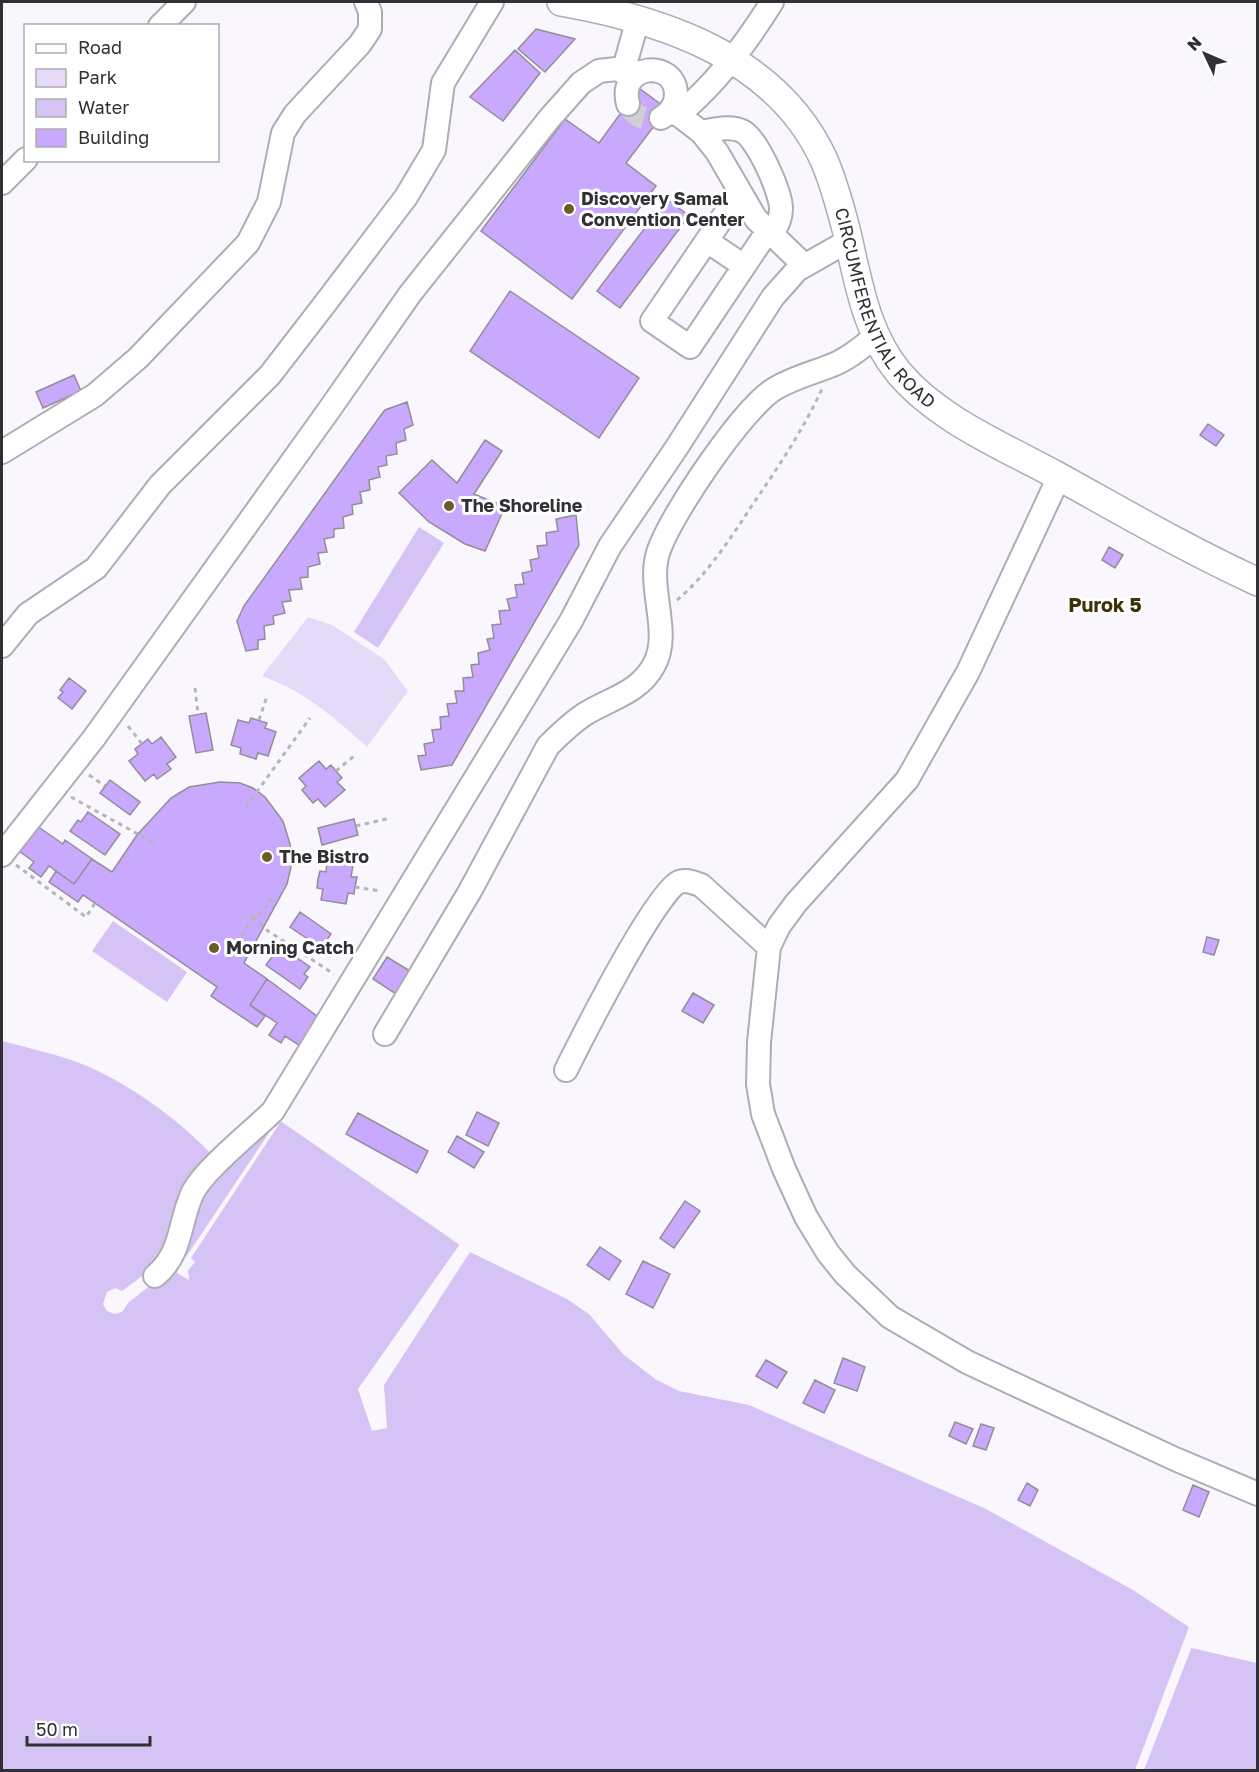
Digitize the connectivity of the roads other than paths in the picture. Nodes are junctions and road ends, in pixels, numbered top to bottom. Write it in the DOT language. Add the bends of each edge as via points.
graph roads {
  1 [pos="184,2"];
  2 [pos="366,2"];
  3 [pos="492,2"];
  4 [pos="561,2"];
  5 [pos="772,2"];
  6 [pos="638,19"];
  7 [pos="162,24"];
  8 [pos="734,59"];
  9 [pos="629,74"];
  10 [pos="628,104"];
  11 [pos="670,114"];
  12 [pos="701,132"];
  13 [pos="24,161"];
  14 [pos="2,183"];
  15 [pos="740,192"];
  16 [pos="769,233"];
  17 [pos="848,240"];
  18 [pos="707,241"];
  19 [pos="804,265"];
  20 [pos="744,266"];
  21 [pos="876,336"];
  22 [pos="2,452"];
  23 [pos="1059,477"];
  24 [pos="1257,582"];
  25 [pos="2,646"];
  26 [pos="2,855"];
  27 [pos="769,947"];
  28 [pos="385,1034"];
  29 [pos="566,1070"];
  30 [pos="155,1276"];
  31 [pos="1257,1494"];
  1 -- 7 [label="street"];
  2 -- 22 [label="street" via="370,29 283,133 269,202 248,243 138,358 95,395"];
  3 -- 25 [label="street" via="443,83 435,150 406,196 324,305 270,375 160,485 96,568 28,614"];
  4 -- 6 [label="main road, CIRCUMFERENTIAL ROAD"];
  5 -- 8 [label="street"];
  6 -- 8 [label="main road, CIRCUMFERENTIAL ROAD" via="686,35"];
  6 -- 9 [label="street"];
  8 -- 11 [label="street" via="701,96"];
  8 -- 17 [label="main road, CIRCUMFERENTIAL ROAD" via="765,83 806,129 824,160"];
  9 -- 10 [label="street"];
  9 -- 11 [label="street" via="652,70 669,78 676,95"];
  9 -- 26 [label="street" via="616,69 599,71 581,83 410,294 94,738"];
  11 -- 12 [label="street"];
  12 -- 15 [label="street"];
  12 -- 16 [label="street" via="734,128 752,138 781,206 778,225"];
  13 -- 14 [label="street"];
  15 -- 16 [label="street"];
  15 -- 18 [label="street"];
  16 -- 19 [label="street"];
  16 -- 20 [label="street"];
  17 -- 19 [label="street"];
  17 -- 21 [label="main road, CIRCUMFERENTIAL ROAD"];
  18 -- 20 [label="street"];
  18 -- 20 [label="street" via="652,321 690,347"];
  19 -- 30 [label="street" via="773,297 610,546 571,621 273,1111 192,1193 171,1260"];
  21 -- 23 [label="main road, CIRCUMFERENTIAL ROAD" via="914,389 964,425"];
  21 -- 28 [label="street" via="833,366 774,389 741,422 677,514 658,553 654,586 660,637 656,663 641,684 587,712 548,746 470,891"];
  23 -- 24 [label="main road, CIRCUMFERENTIAL ROAD" via="1176,544"];
  23 -- 27 [label="street" via="968,672 907,780 796,903"];
  27 -- 29 [label="street" via="701,885 679,882 653,911"];
  27 -- 31 [label="street" via="759,1042 758,1084 764,1114 806,1217 845,1274 890,1317 967,1362"];
}
